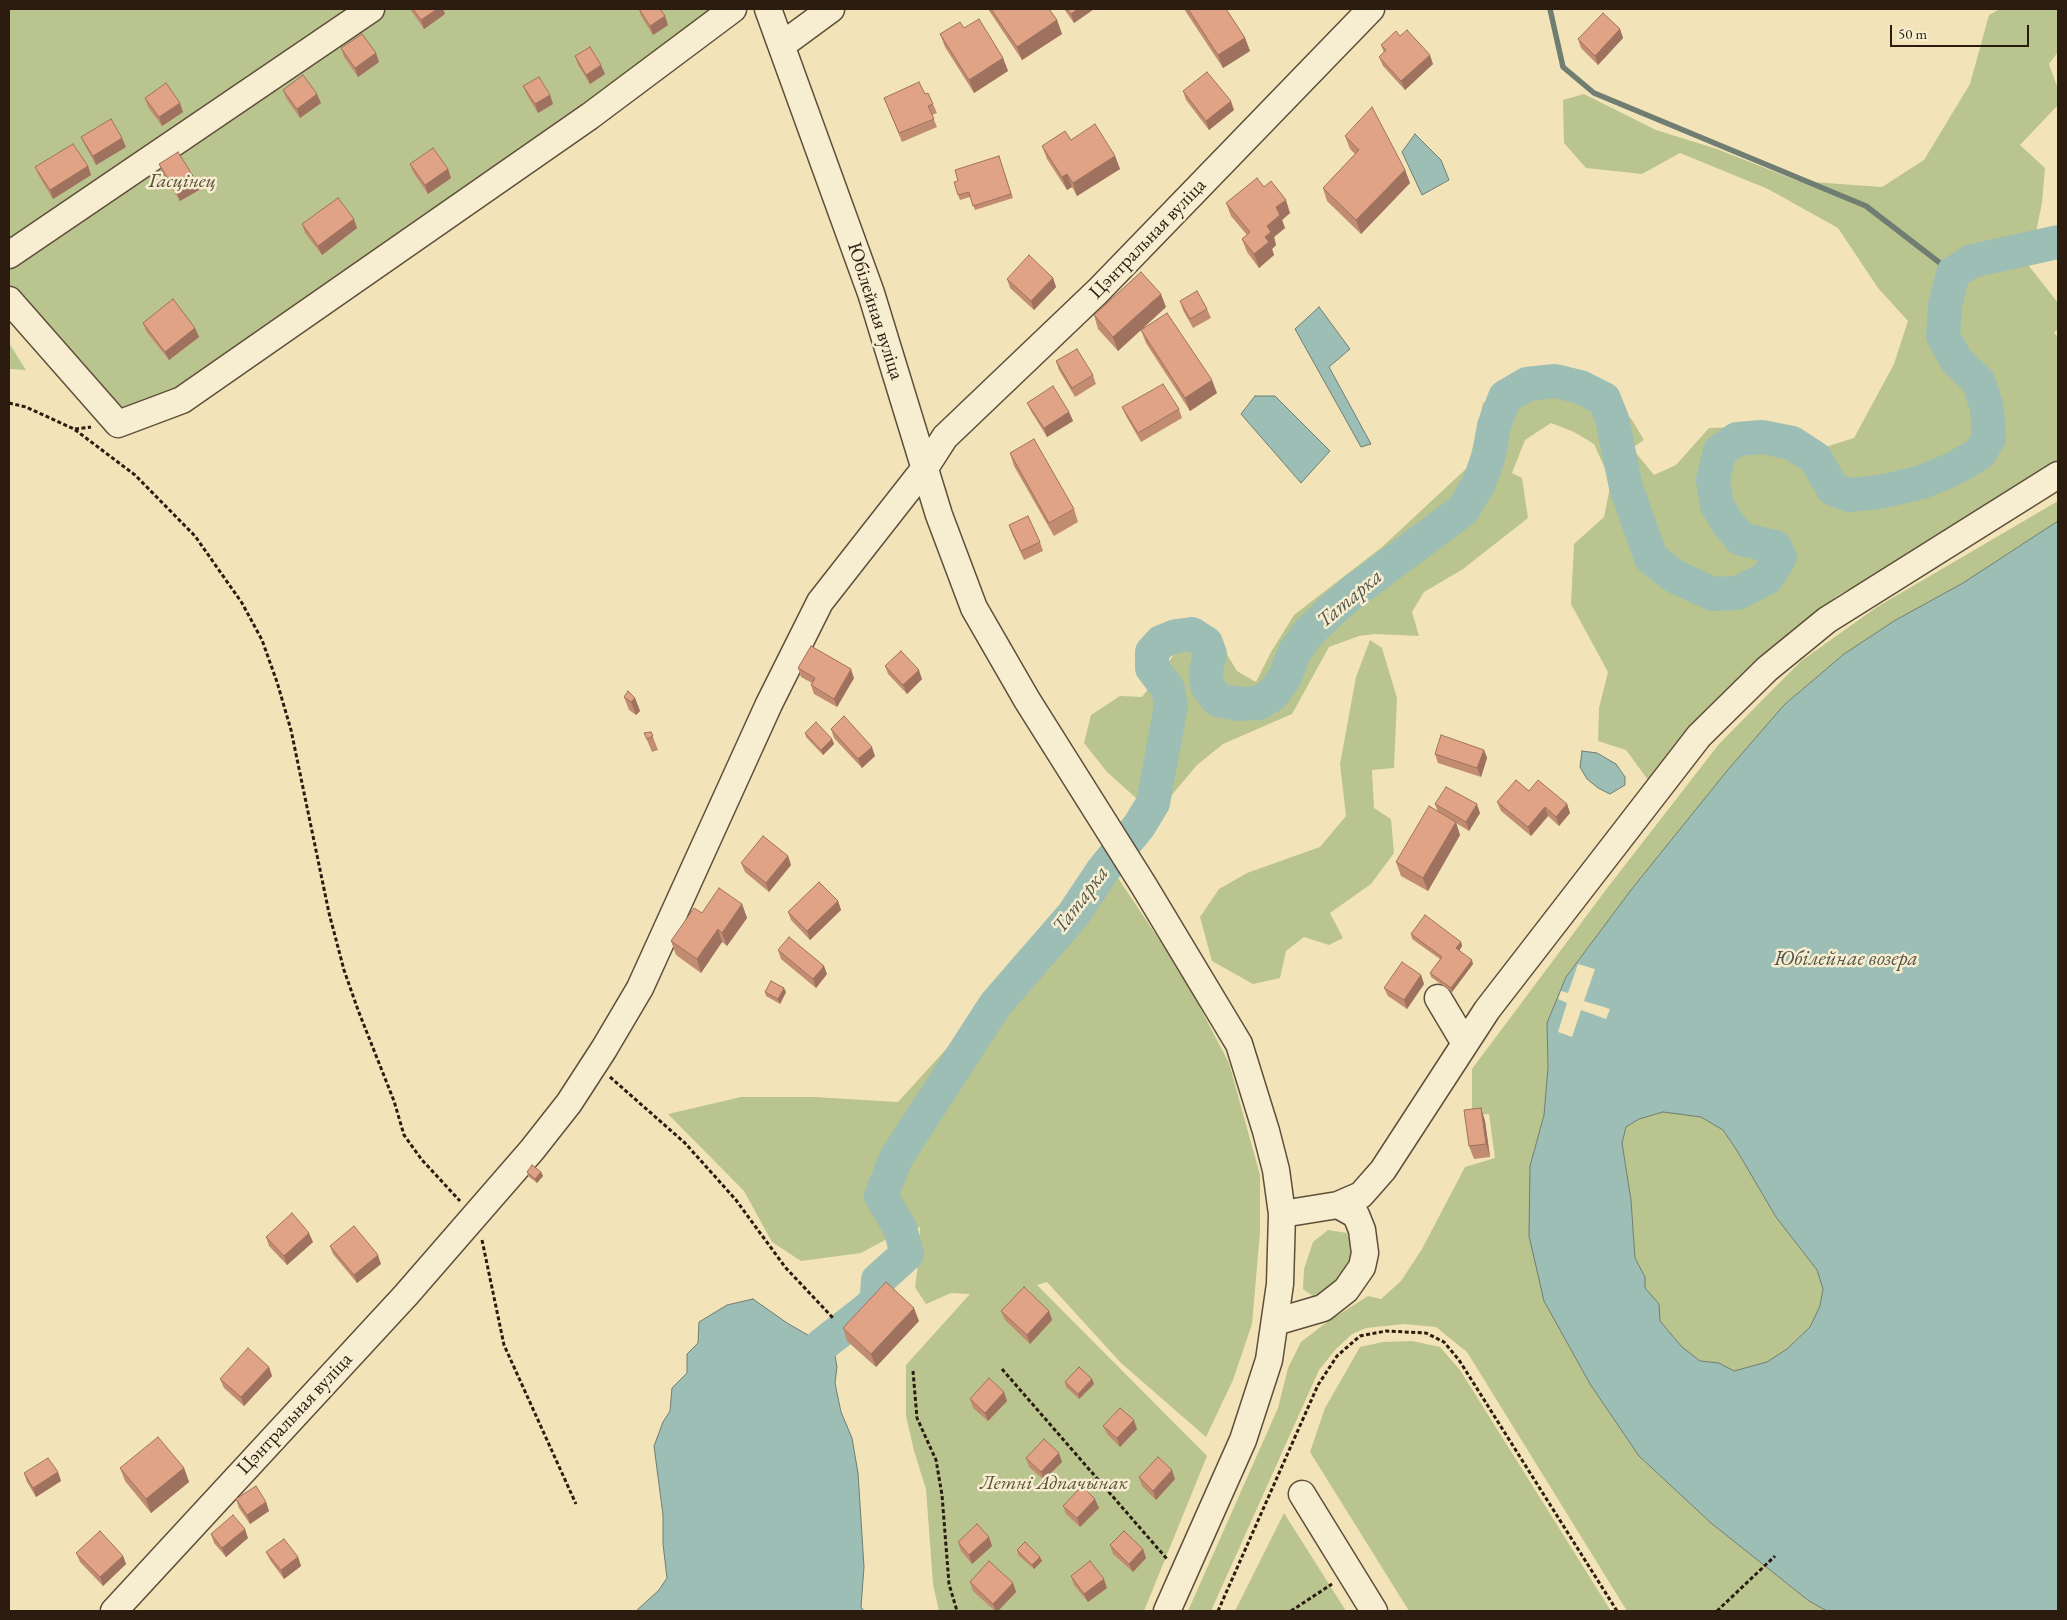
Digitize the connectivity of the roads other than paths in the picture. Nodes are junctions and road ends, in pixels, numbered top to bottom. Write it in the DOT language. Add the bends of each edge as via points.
graph roads {
  1 [pos="371,9"];
  2 [pos="733,9"];
  3 [pos="768,9"];
  4 [pos="831,9"];
  5 [pos="1371,9"];
  6 [pos="782,45"];
  7 [pos="9,255"];
  8 [pos="9,300"];
  9 [pos="925,468"];
  10 [pos="2058,475"];
  11 [pos="1438,998"];
  12 [pos="1468,1039"];
  13 [pos="1338,1205"];
  14 [pos="1282,1214"];
  15 [pos="1275,1322"];
  16 [pos="1302,1494"];
  17 [pos="114,1611"];
  18 [pos="1167,1611"];
  19 [pos="1374,1611"];
  1 -- 7 [label="street"];
  2 -- 8 [label="street" via="590,116 182,400 118,424"];
  3 -- 6 [label="street, Юбілейная вуліца"];
  4 -- 6 [label="street"];
  5 -- 9 [label="street, Цэнтральная вуліца" via="1098,291 945,437"];
  6 -- 9 [label="street, Юбілейная вуліца" via="870,293"];
  9 -- 14 [label="street, Юбілейная вуліца" via="974,608 1239,1044 1276,1170"];
  9 -- 17 [label="street, Цэнтральная вуліца" via="820,602 769,704 640,988 594,1065 532,1150 406,1295"];
  10 -- 12 [label="street" via="1827,620 1767,669 1700,736 1487,1010"];
  11 -- 12 [label="street" via="1460,1035"];
  12 -- 13 [label="street" via="1382,1170 1360,1195"];
  13 -- 14 [label="street"];
  13 -- 15 [label="street" via="1356,1215 1362,1230 1365,1253 1362,1267 1346,1290 1323,1308"];
  14 -- 15 [label="street, Юбілейная вуліца"];
  15 -- 18 [label="street, Юбілейная вуліца" via="1269,1360 1251,1416"];
  16 -- 19 [label="street"];
}
